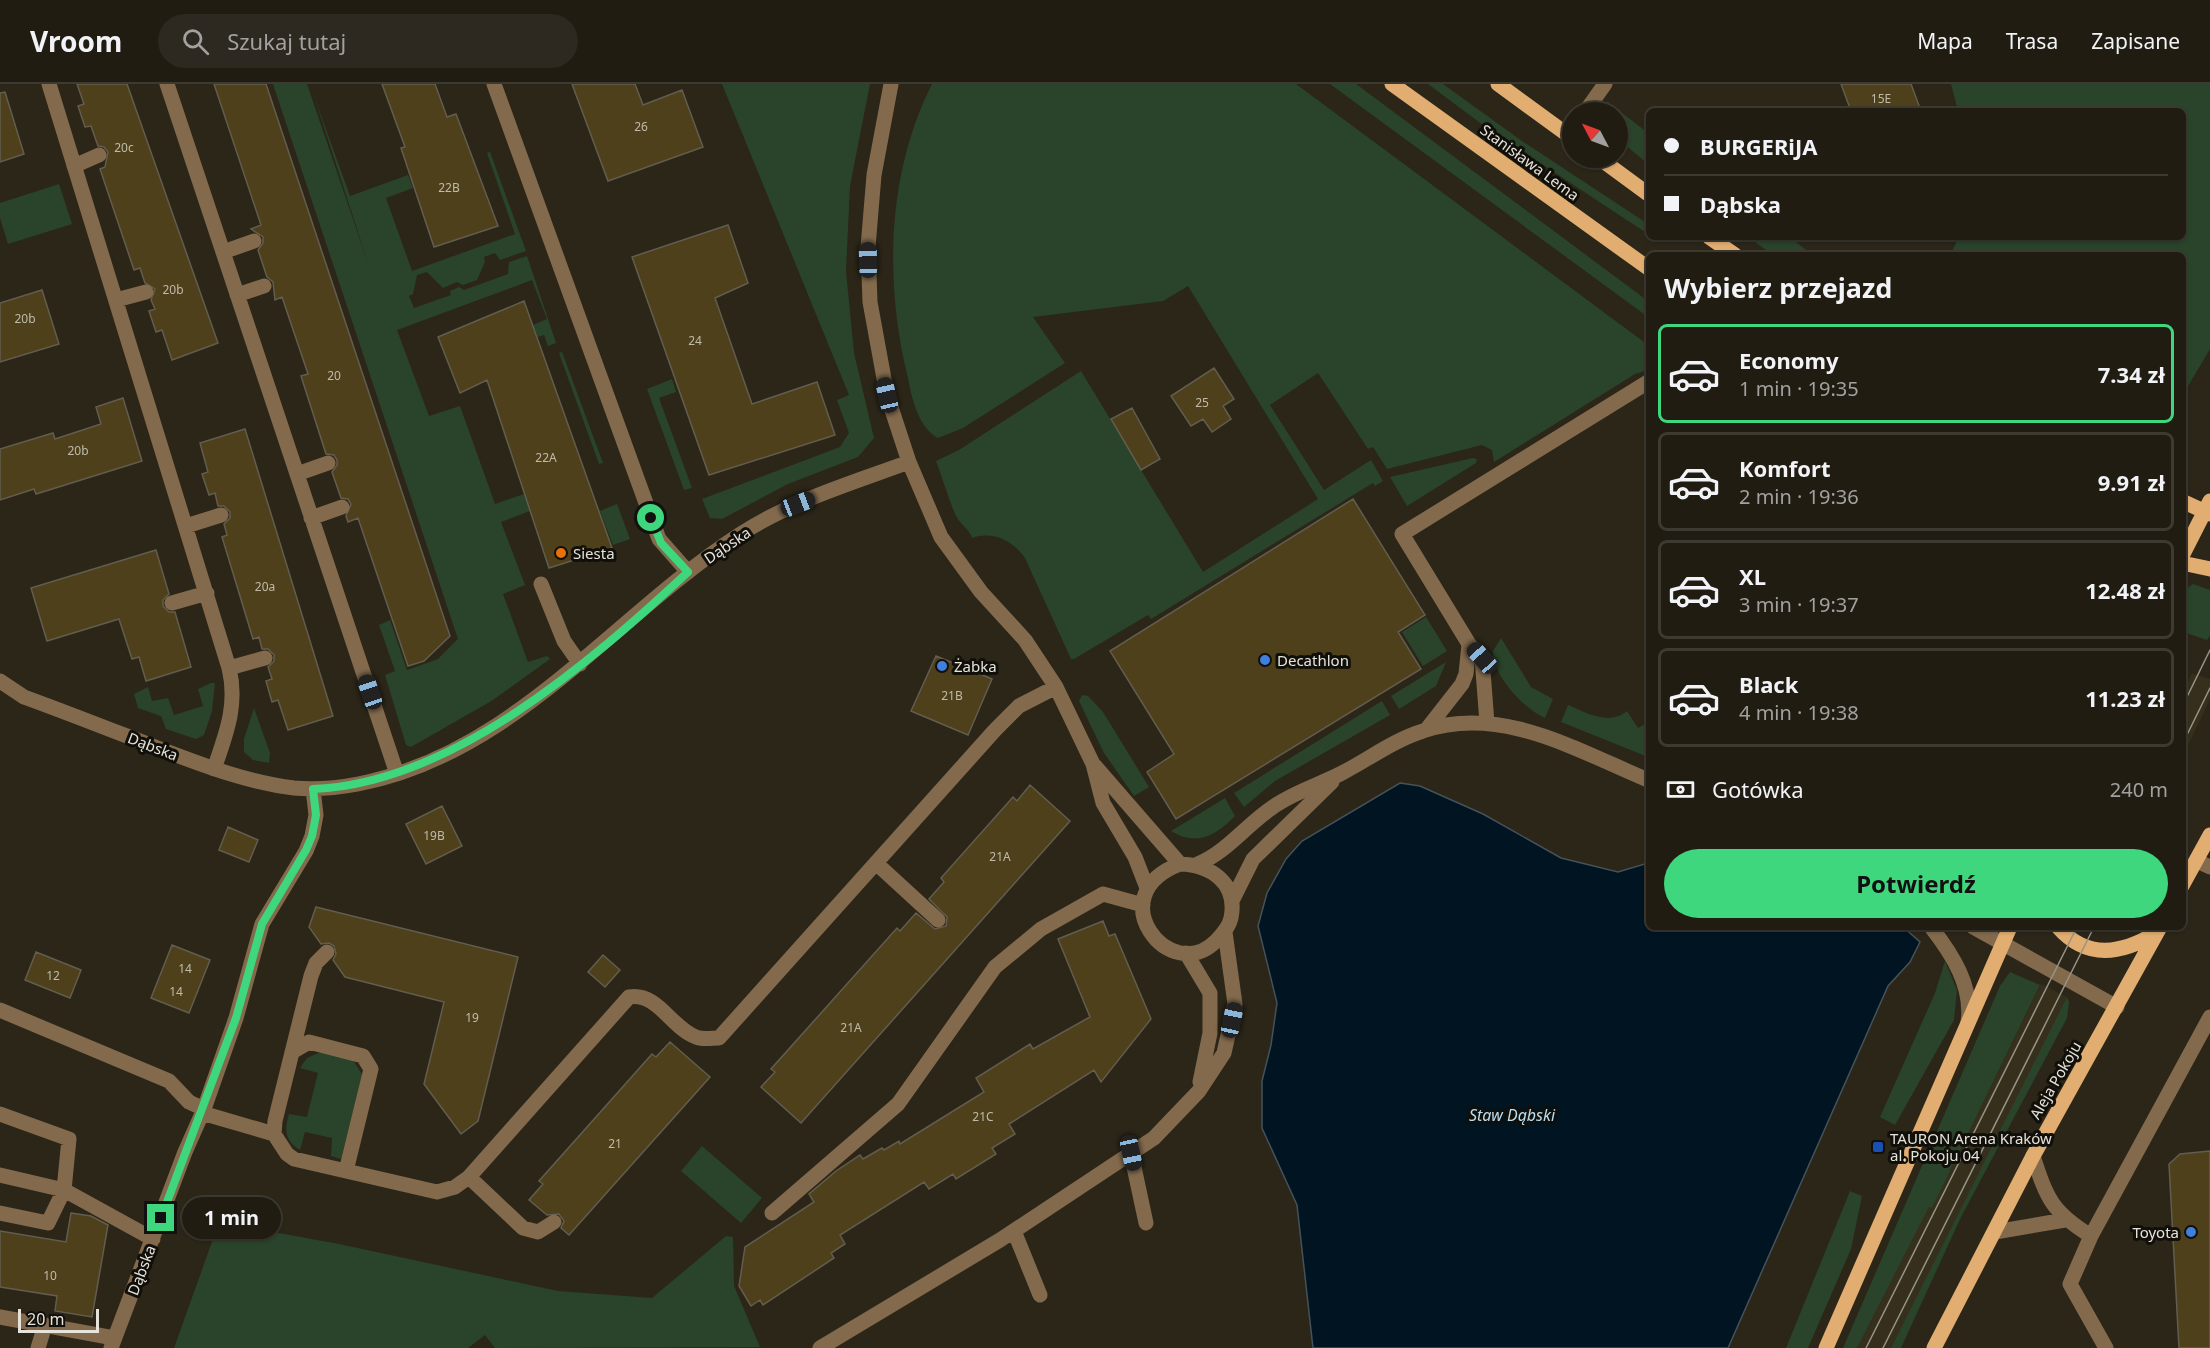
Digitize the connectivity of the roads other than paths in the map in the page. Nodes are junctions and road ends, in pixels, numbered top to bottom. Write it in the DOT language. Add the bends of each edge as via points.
graph roads {
  1 [pos="49,84"];
  2 [pos="167,84"];
  3 [pos="494,84"];
  4 [pos="891,84"];
  5 [pos="903,84"];
  6 [pos="1392,84"];
  7 [pos="1498,84"];
  8 [pos="1605,84"];
  9 [pos="1592,102"];
  10 [pos="887,115"];
  11 [pos="1562,129"];
  12 [pos="99,155"];
  13 [pos="74,166"];
  14 [pos="1613,168"];
  15 [pos="1646,193"];
  16 [pos="1713,240"];
  17 [pos="254,241"];
  18 [pos="223,252"];
  19 [pos="1731,252"];
  20 [pos="1646,267"];
  21 [pos="264,286"];
  22 [pos="146,292"];
  23 [pos="237,295"];
  24 [pos="116,300"];
  25 [pos="1646,383"];
  26 [pos="909,462"];
  27 [pos="328,463"];
  28 [pos="297,474"];
  29 [pos="2186,502"];
  30 [pos="342,507"];
  31 [pos="2208,509"];
  32 [pos="221,514"];
  33 [pos="311,518"];
  34 [pos="186,526"];
  35 [pos="2186,549"];
  36 [pos="2186,564"];
  37 [pos="2210,569"];
  38 [pos="688,572"];
  39 [pos="541,584"];
  40 [pos="207,593"];
  41 [pos="172,603"];
  42 [pos="1469,644"];
  43 [pos="265,658"];
  44 [pos="580,664"];
  45 [pos="229,668"];
  46 [pos="0,681"];
  47 [pos="1056,687"];
  48 [pos="1487,723"];
  49 [pos="1426,729"];
  50 [pos="1093,764"];
  51 [pos="214,769"];
  52 [pos="397,774"];
  53 [pos="1341,774"];
  54 [pos="1646,779"];
  55 [pos="313,789"];
  56 [pos="2210,835"];
  57 [pos="877,864"];
  58 [pos="1180,864"];
  59 [pos="1197,864"];
  60 [pos="2203,864"];
  61 [pos="2186,882"];
  62 [pos="1147,888"];
  63 [pos="1232,901"];
  64 [pos="1143,905"];
  65 [pos="938,920"];
  66 [pos="1933,930"];
  67 [pos="1979,930"];
  68 [pos="2009,930"];
  69 [pos="2061,930"];
  70 [pos="2158,930"];
  71 [pos="1225,932"];
  72 [pos="2003,943"];
  73 [pos="327,952"];
  74 [pos="1186,953"];
  75 [pos="2117,1007"];
  76 [pos="0,1010"];
  77 [pos="2210,1017"];
  78 [pos="1968,1023"];
  79 [pos="292,1052"];
  80 [pos="1199,1091"];
  81 [pos="203,1111"];
  82 [pos="0,1114"];
  83 [pos="274,1134"];
  84 [pos="1131,1153"];
  85 [pos="2033,1156"];
  86 [pos="346,1172"];
  87 [pos="0,1175"];
  88 [pos="469,1177"];
  89 [pos="64,1190"];
  90 [pos="772,1213"];
  91 [pos="0,1214"];
  92 [pos="2065,1220"];
  93 [pos="554,1222"];
  94 [pos="1146,1223"];
  95 [pos="1014,1231"];
  96 [pos="1995,1232"];
  97 [pos="2091,1236"];
  98 [pos="153,1239"];
  99 [pos="1040,1295"];
  100 [pos="0,1317"];
  101 [pos="45,1325"];
  102 [pos="112,1343"];
  103 [pos="826,1346"];
  104 [pos="38,1348"];
  105 [pos="1826,1348"];
  106 [pos="1934,1348"];
  107 [pos="2106,1348"];
  1 -- 13 [label="street"];
  2 -- 18 [label="street"];
  3 -- 38 [label="street" via="659,539"];
  4 -- 10 [label="street"];
  5 -- 10 [label="street"];
  6 -- 20 [label="main road, Stanisława Lema"];
  7 -- 11 [label="main road"];
  8 -- 9 [label="street"];
  10 -- 26 [label="street" via="872,196 868,247 870,302 887,395"];
  12 -- 13 [label="street"];
  13 -- 24 [label="street"];
  14 -- 15 [label="main road"];
  16 -- 19 [label="main road"];
  17 -- 18 [label="street"];
  18 -- 23 [label="street"];
  21 -- 23 [label="street"];
  22 -- 24 [label="street"];
  23 -- 28 [label="street"];
  24 -- 34 [label="street"];
  25 -- 42 [label="street" via="1402,534"];
  26 -- 38 [label="street, Dąbska" via="798,504 741,534"];
  26 -- 47 [label="street" via="940,537 981,592 1025,640"];
  27 -- 28 [label="street"];
  28 -- 33 [label="street"];
  29 -- 31 [label="main road"];
  30 -- 33 [label="street"];
  31 -- 35 [label="main road"];
  32 -- 34 [label="street"];
  33 -- 52 [label="street"];
  34 -- 40 [label="street"];
  36 -- 37 [label="main road"];
  38 -- 44 [label="street, Dąbska"];
  39 -- 44 [label="street" via="564,641"];
  40 -- 41 [label="street"];
  40 -- 45 [label="street"];
  42 -- 48 [label="street" via="1482,658"];
  42 -- 49 [label="street" via="1462,684"];
  43 -- 45 [label="street"];
  44 -- 52 [label="street, Dąbska" via="470,740"];
  45 -- 51 [label="street" via="233,708"];
  46 -- 51 [label="street, Dąbska" via="24,697"];
  47 -- 50 [label="street"];
  47 -- 57 [label="street" via="1019,706"];
  48 -- 49 [label="street"];
  48 -- 54 [label="street" via="1525,730"];
  49 -- 53 [label="street" via="1395,742"];
  50 -- 58 [label="street"];
  50 -- 62 [label="street" via="1103,802 1135,857"];
  51 -- 55 [label="street, Dąbska" via="276,785"];
  52 -- 55 [label="street, Dąbska" via="347,786"];
  53 -- 59 [label="street" via="1272,807 1227,849"];
  53 -- 63 [label="street" via="1253,859"];
  55 -- 81 [label="street, Dąbska" via="316,815 312,836 262,924 236,1018"];
  56 -- 60 [label="main road"];
  57 -- 65 [label="street"];
  57 -- 88 [label="street" via="719,1038 697,1038 648,999 629,997"];
  58 -- 59 [label="street"];
  58 -- 62 [label="street" via="1164,870"];
  59 -- 63 [label="street" via="1213,871 1225,884"];
  60 -- 61 [label="main road"];
  62 -- 64 [label="street"];
  63 -- 71 [label="street"];
  64 -- 74 [label="street" via="1148,931 1160,944"];
  64 -- 90 [label="street" via="1103,894 1041,929 995,967 898,1104"];
  66 -- 78 [label="street" via="1960,970 1968,998"];
  67 -- 72 [label="street"];
  68 -- 72 [label="main road"];
  69 -- 70 [label="main road" via="2077,944 2102,951 2131,947"];
  70 -- 75 [label="main road, Aleja Pokoju"];
  71 -- 74 [label="street" via="1210,947"];
  71 -- 80 [label="street" via="1235,1004 1224,1053"];
  72 -- 75 [label="street"];
  72 -- 78 [label="main road"];
  73 -- 79 [label="street" via="316,963 311,976"];
  74 -- 80 [label="street" via="1210,993 1210,1034"];
  75 -- 85 [label="main road, Aleja Pokoju"];
  76 -- 81 [label="street" via="169,1081"];
  77 -- 97 [label="street"];
  78 -- 105 [label="main road"];
  79 -- 83 [label="street"];
  79 -- 86 [label="street" via="309,1042 367,1060 371,1069"];
  80 -- 84 [label="street" via="1154,1138"];
  81 -- 83 [label="street"];
  81 -- 98 [label="street, Dąbska"];
  82 -- 89 [label="street" via="69,1139"];
  83 -- 86 [label="street" via="294,1159"];
  84 -- 94 [label="street"];
  84 -- 95 [label="street"];
  85 -- 92 [label="street" via="2045,1191"];
  85 -- 96 [label="main road, Aleja Pokoju"];
  86 -- 88 [label="street" via="437,1191 455,1187"];
  87 -- 89 [label="street"];
  88 -- 93 [label="street" via="523,1228 538,1232"];
  89 -- 91 [label="street" via="48,1223"];
  89 -- 98 [label="street"];
  92 -- 96 [label="street"];
  92 -- 97 [label="street"];
  95 -- 99 [label="street"];
  95 -- 103 [label="street"];
  96 -- 106 [label="main road, Aleja Pokoju"];
  97 -- 107 [label="street" via="2070,1284"];
  98 -- 102 [label="street, Dąbska"];
  100 -- 101 [label="street"];
  101 -- 102 [label="street"];
  101 -- 104 [label="street"];
}
